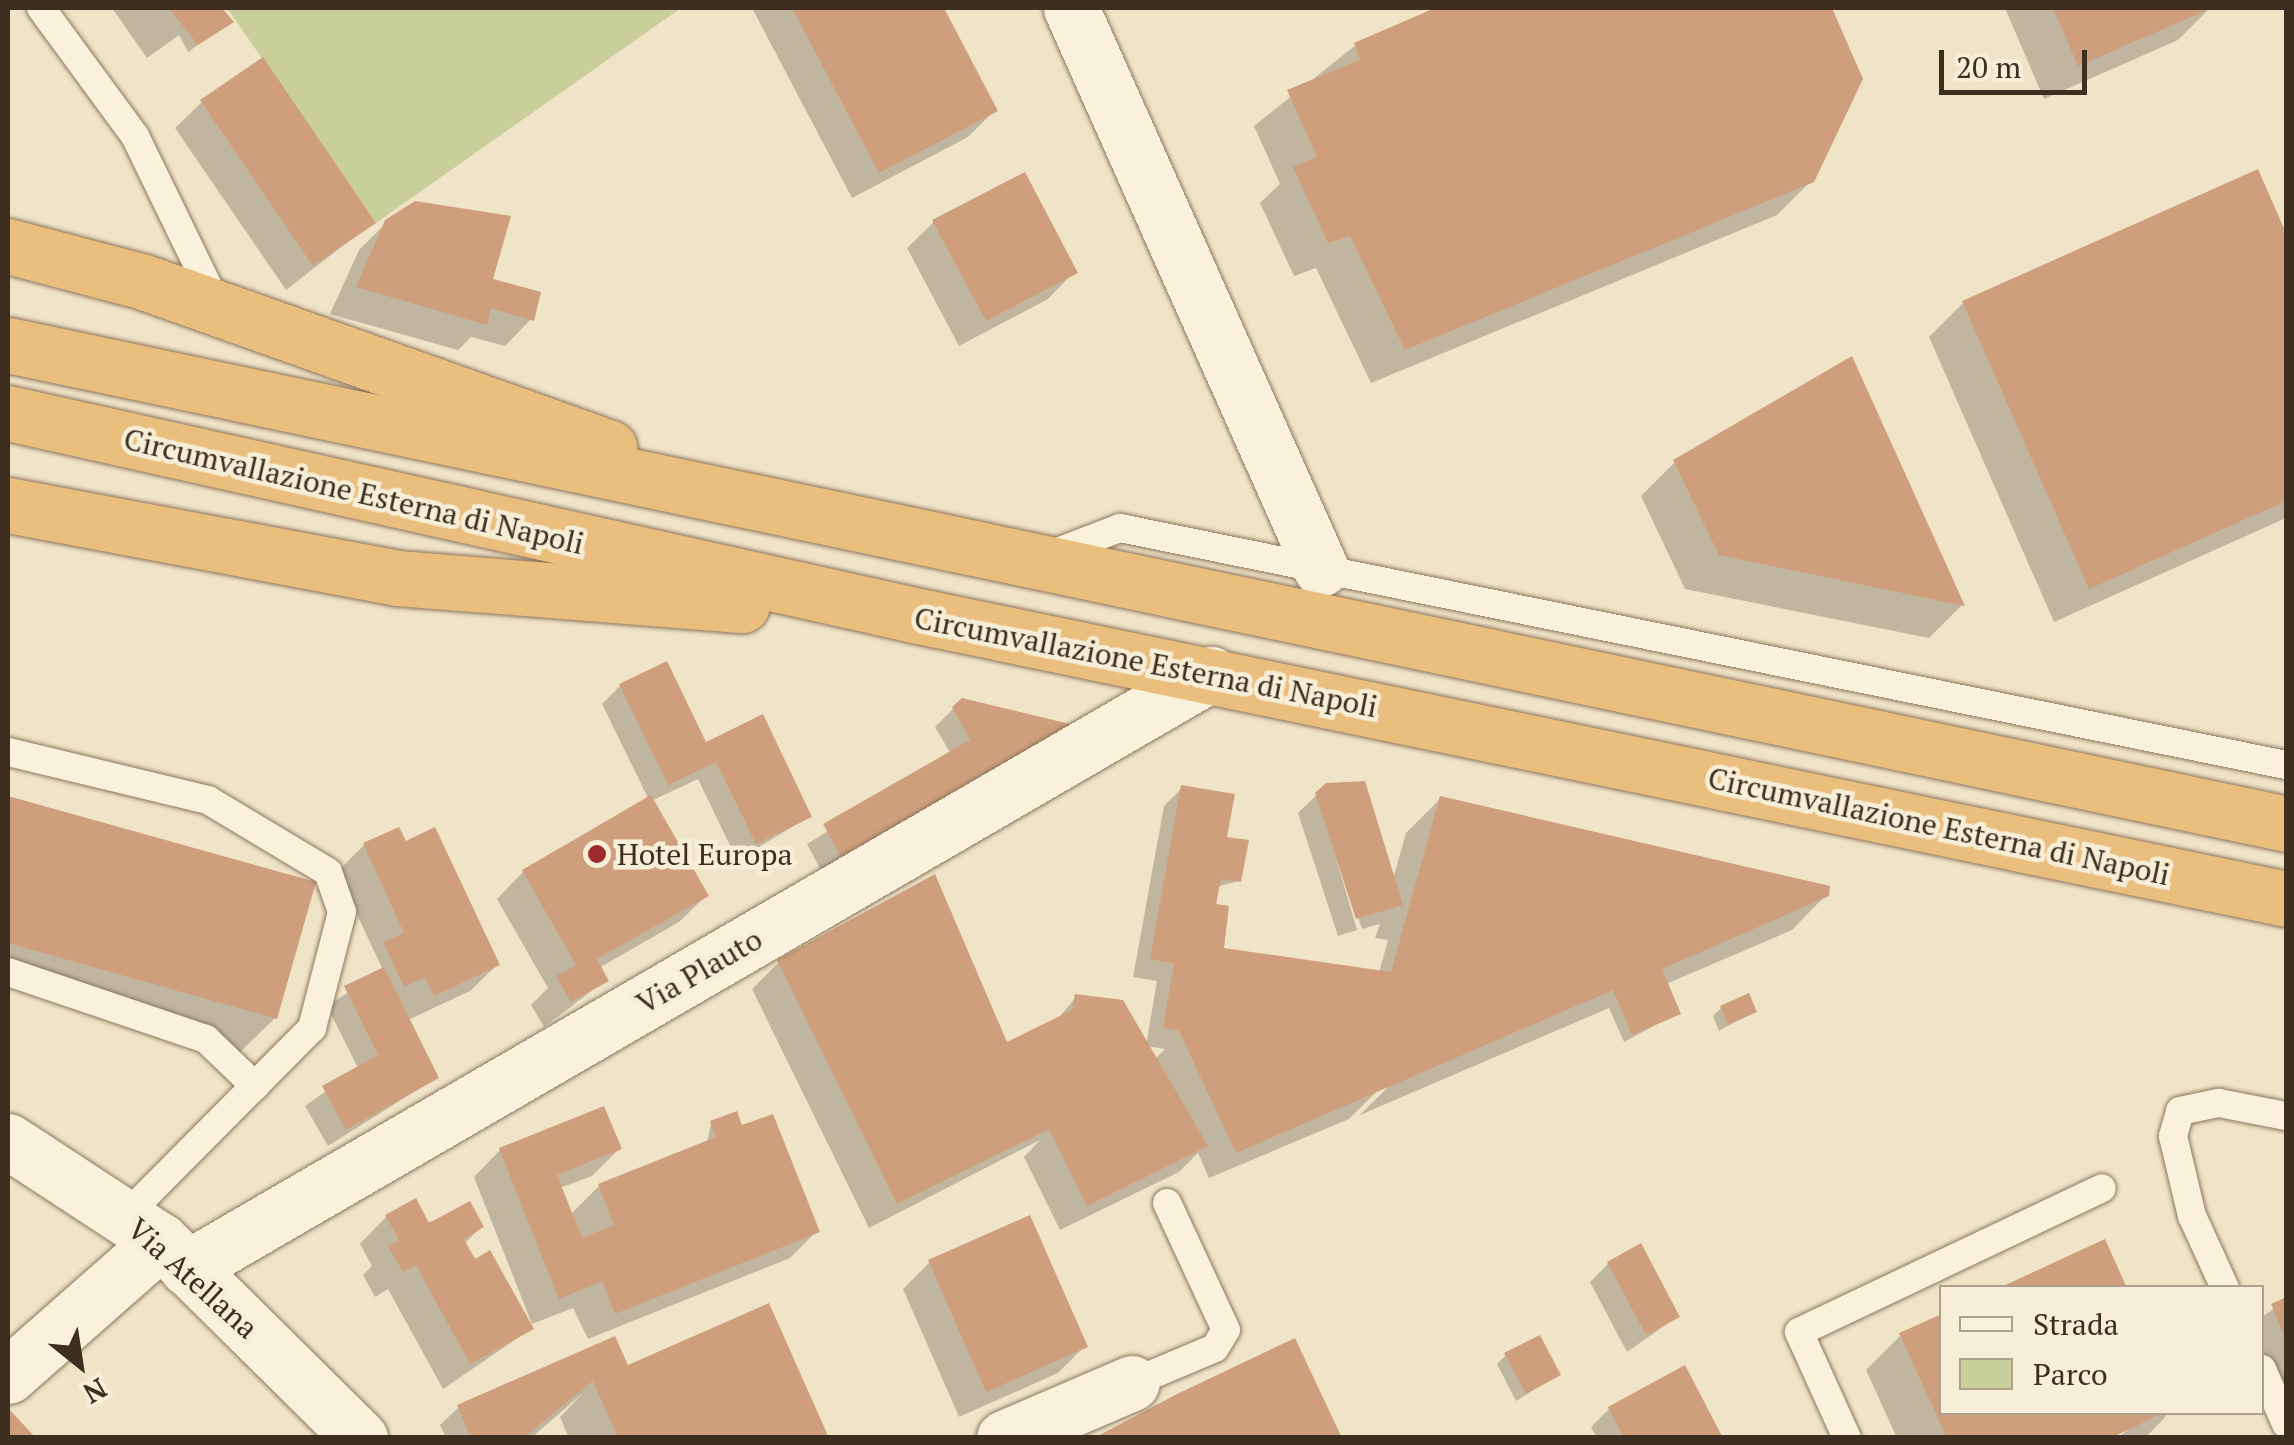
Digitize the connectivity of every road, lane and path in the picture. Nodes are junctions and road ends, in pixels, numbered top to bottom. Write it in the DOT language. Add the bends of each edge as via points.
graph roads {
  1 [pos="41,8"];
  2 [pos="1072,8"];
  3 [pos="8,246"];
  4 [pos="217,307"];
  5 [pos="8,345"];
  6 [pos="8,414"];
  7 [pos="8,505"];
  8 [pos="760,507"];
  9 [pos="1026,564"];
  10 [pos="1321,569"];
  11 [pos="914,615"];
  12 [pos="1211,674"];
  13 [pos="8,752"];
  14 [pos="2286,765"];
  15 [pos="2286,824"];
  16 [pos="2286,899"];
  17 [pos="8,972"];
  18 [pos="255,1086"];
  19 [pos="2286,1116"];
  20 [pos="8,1141"];
  21 [pos="2102,1188"];
  22 [pos="1167,1203"];
  23 [pos="158,1242"];
  24 [pos="2224,1285"];
  25 [pos="2264,1374"];
  26 [pos="8,1376"];
  27 [pos="1132,1383"];
  28 [pos="2286,1424"];
  29 [pos="360,1438"];
  30 [pos="1004,1438"];
  31 [pos="1847,1438"];
  1 -- 4 [label="lane" via="134,136"];
  2 -- 10 [label="street"];
  3 -- 4 [label="highway"];
  4 -- 8 [label="highway"];
  5 -- 8 [label="highway"];
  6 -- 11 [label="highway, Circumvallazione Esterna di Napoli"];
  7 -- 11 [label="highway" via="397,578"];
  8 -- 9 [label="highway"];
  9 -- 10 [label="lane" via="1120,528"];
  9 -- 15 [label="highway"];
  10 -- 14 [label="lane"];
  11 -- 12 [label="highway, Circumvallazione Esterna di Napoli"];
  12 -- 16 [label="highway, Circumvallazione Esterna di Napoli"];
  12 -- 23 [label="street, Via Plauto"];
  13 -- 18 [label="lane" via="208,800 328,872 342,912 312,1028"];
  17 -- 18 [label="lane" via="206,1039"];
  18 -- 23 [label="lane"];
  19 -- 24 [label="lane" via="2219,1103 2180,1111 2172,1136 2192,1216"];
  20 -- 23 [label="street, Via Atellana"];
  21 -- 31 [label="lane" via="1798,1332"];
  22 -- 27 [label="lane" via="1226,1330 1215,1348"];
  23 -- 26 [label="street, Via Plauto"];
  23 -- 29 [label="street, Via Atellana"];
  25 -- 28 [label="lane"];
  27 -- 30 [label="street"];
}
